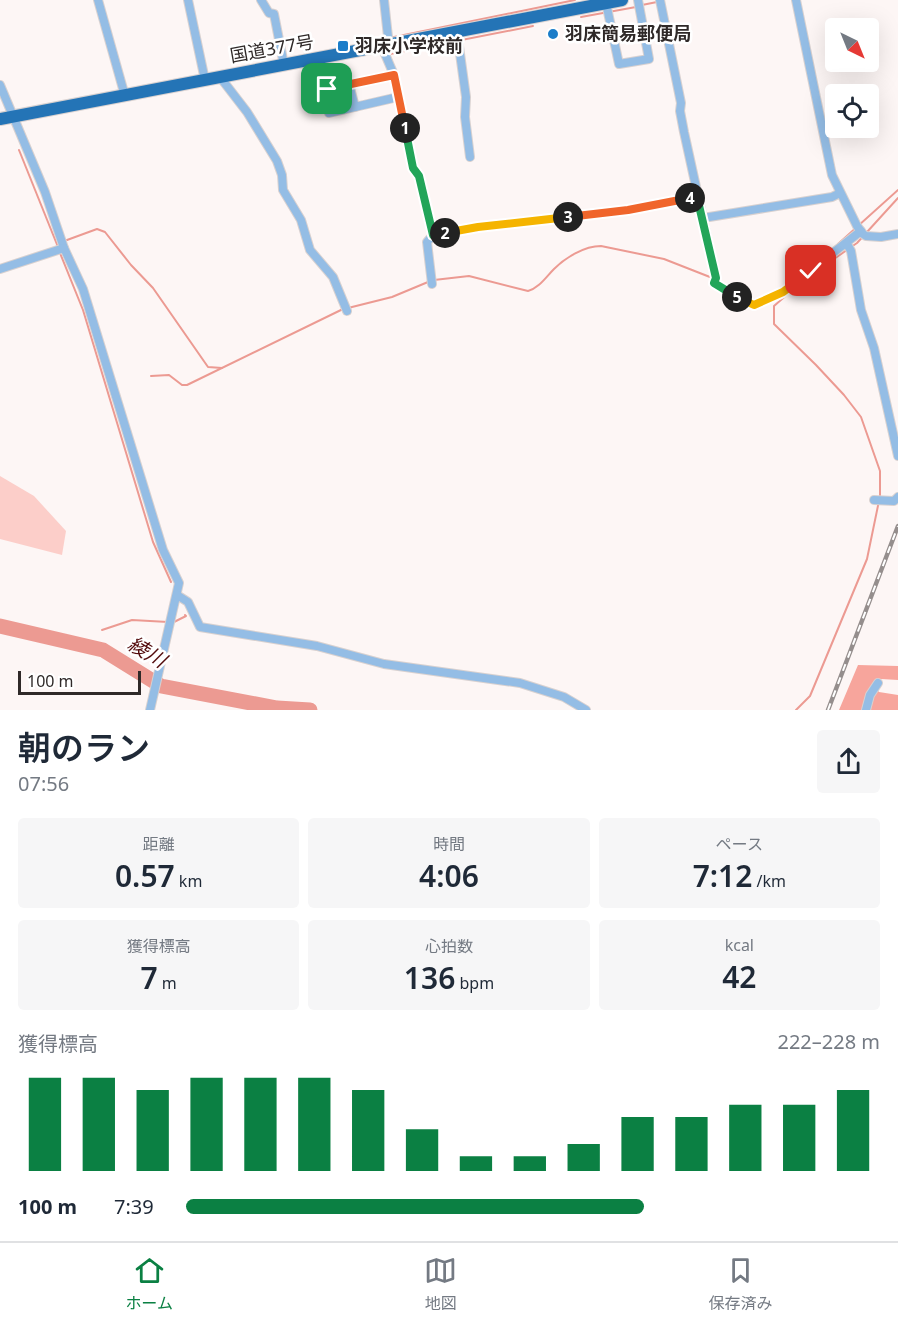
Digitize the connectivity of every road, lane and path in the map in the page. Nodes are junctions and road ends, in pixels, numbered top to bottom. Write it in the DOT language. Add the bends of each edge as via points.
graph roads {
  1 [pos="98,0"];
  2 [pos="188,0"];
  3 [pos="261,0"];
  4 [pos="384,0"];
  5 [pos="622,0"];
  6 [pos="660,0"];
  7 [pos="796,0"];
  8 [pos="639,4"];
  9 [pos="607,9"];
  10 [pos="458,38"];
  11 [pos="385,46"];
  12 [pos="284,65"];
  13 [pos="394,75"];
  14 [pos="220,77"];
  15 [pos="205,80"];
  16 [pos="349,84"];
  17 [pos="0,85"];
  18 [pos="327,89"];
  19 [pos="124,96"];
  20 [pos="398,97"];
  21 [pos="355,107"];
  22 [pos="329,113"];
  23 [pos="6,118"];
  24 [pos="470,157"];
  25 [pos="840,193"];
  26 [pos="697,197"];
  27 [pos="703,218"];
  28 [pos="861,231"];
  29 [pos="898,234"];
  30 [pos="433,235"];
  31 [pos="849,248"];
  32 [pos="60,249"];
  33 [pos="0,269"];
  34 [pos="432,282"];
  35 [pos="346,309"];
  36 [pos="898,456"];
  37 [pos="898,497"];
  38 [pos="878,500"];
  39 [pos="176,598"];
  40 [pos="879,682"];
  41 [pos="150,710"];
  42 [pos="586,710"];
  43 [pos="866,710"];
  1 -- 19 [label="street"];
  2 -- 15 [label="street"];
  3 -- 12 [label="street" via="268,13 274,14"];
  4 -- 11 [label="street"];
  5 -- 9 [label="highway, 国道377号"];
  6 -- 26 [label="street"];
  7 -- 25 [label="street" via="832,175"];
  8 -- 9 [label="street" via="649,59 619,64"];
  9 -- 10 [label="highway, 国道377号"];
  10 -- 11 [label="highway, 国道377号"];
  10 -- 24 [label="street"];
  11 -- 12 [label="highway, 国道377号"];
  11 -- 13 [label="street"];
  12 -- 14 [label="highway, 国道377号"];
  13 -- 16 [label="street"];
  13 -- 20 [label="street"];
  14 -- 15 [label="highway, 国道377号"];
  14 -- 35 [label="street" via="277,161 283,190 300,220 310,250 333,277"];
  15 -- 19 [label="highway, 国道377号"];
  16 -- 18 [label="street"];
  16 -- 21 [label="street"];
  17 -- 23 [label="street"];
  19 -- 23 [label="highway, 国道377号"];
  20 -- 21 [label="street"];
  20 -- 30 [label="street"];
  21 -- 22 [label="street"];
  23 -- 32 [label="street" via="45,192"];
  25 -- 27 [label="street"];
  25 -- 28 [label="street"];
  26 -- 27 [label="street"];
  26 -- 30 [label="street" via="628,210"];
  27 -- 31 [label="street" via="714,283 754,305 783,292"];
  28 -- 29 [label="street" via="881,237"];
  28 -- 31 [label="street"];
  30 -- 34 [label="street" via="427,242"];
  31 -- 36 [label="street"];
  32 -- 33 [label="street"];
  32 -- 39 [label="street" via="83,289 163,550 179,583"];
  37 -- 38 [label="street" via="894,501"];
  39 -- 41 [label="street"];
  39 -- 42 [label="street" via="188,602 200,627 317,646 384,664 520,683 564,697"];
  40 -- 43 [label="street"];
}
